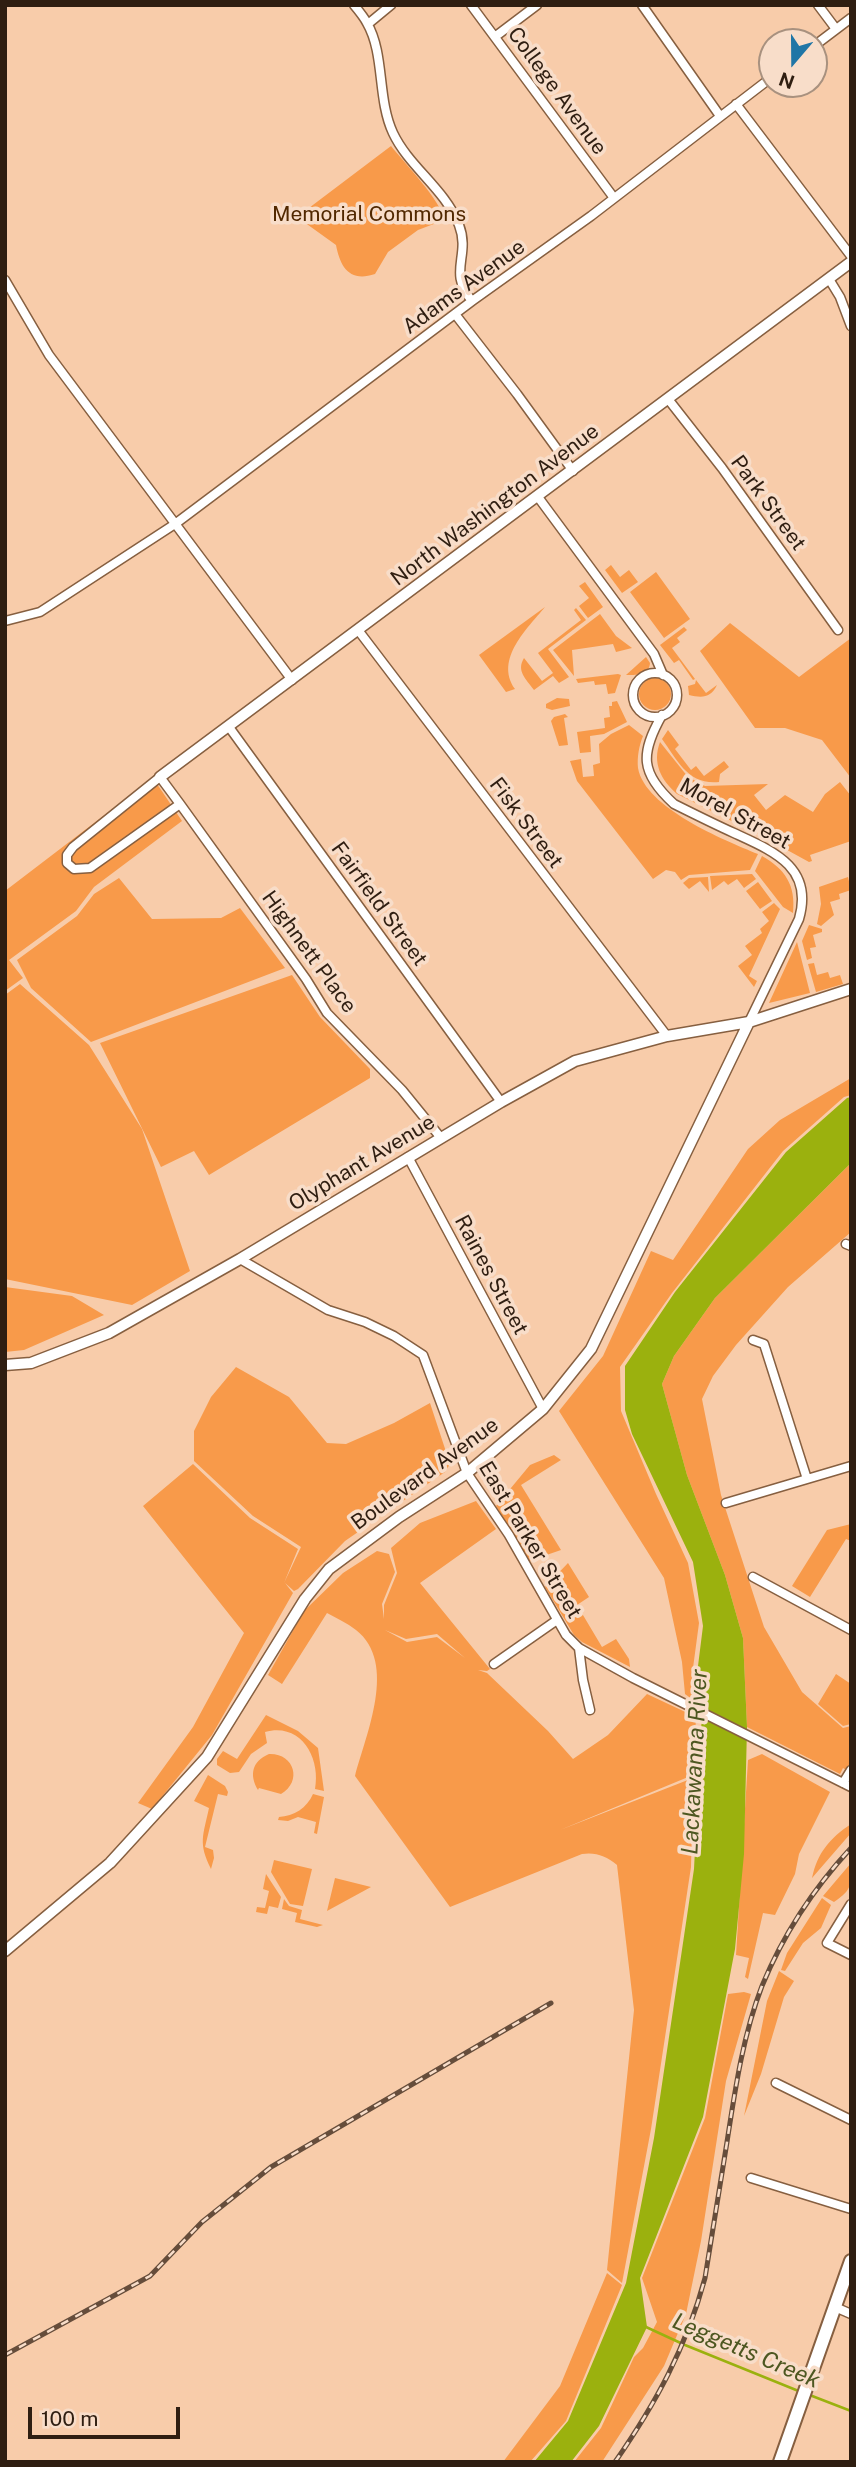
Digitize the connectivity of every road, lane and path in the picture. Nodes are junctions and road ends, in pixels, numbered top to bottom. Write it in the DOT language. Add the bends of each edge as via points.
graph roads {
  1 [pos="354,5"];
  2 [pos="391,5"];
  3 [pos="471,5"];
  4 [pos="537,5"];
  5 [pos="642,5"];
  6 [pos="818,5"];
  7 [pos="851,18"];
  8 [pos="368,24"];
  9 [pos="836,29"];
  10 [pos="828,35"];
  11 [pos="496,36"];
  12 [pos="758,88"];
  13 [pos="736,104"];
  14 [pos="720,116"];
  15 [pos="614,198"];
  16 [pos="851,256"];
  17 [pos="851,262"];
  18 [pos="829,279"];
  19 [pos="5,280"];
  20 [pos="472,301"];
  21 [pos="455,314"];
  22 [pos="851,326"];
  23 [pos="668,399"];
  24 [pos="573,471"];
  25 [pos="538,497"];
  26 [pos="175,524"];
  27 [pos="5,621"];
  28 [pos="838,630"];
  29 [pos="358,631"];
  30 [pos="663,675"];
  31 [pos="292,680"];
  32 [pos="663,715"];
  33 [pos="229,727"];
  34 [pos="160,777"];
  35 [pos="180,804"];
  36 [pos="851,989"];
  37 [pos="749,1021"];
  38 [pos="667,1036"];
  39 [pos="501,1102"];
  40 [pos="441,1138"];
  41 [pos="408,1157"];
  42 [pos="240,1259"];
  43 [pos="753,1340"];
  44 [pos="5,1365"];
  45 [pos="543,1409"];
  46 [pos="851,1466"];
  47 [pos="467,1473"];
  48 [pos="807,1479"];
  49 [pos="726,1503"];
  50 [pos="753,1577"];
  51 [pos="557,1620"];
  52 [pos="851,1630"];
  53 [pos="579,1648"];
  54 [pos="494,1664"];
  55 [pos="590,1710"];
  56 [pos="851,1770"];
  57 [pos="847,1785"];
  58 [pos="851,1904"];
  59 [pos="5,1951"];
  60 [pos="851,1955"];
  61 [pos="776,2083"];
  62 [pos="851,2120"];
  63 [pos="751,2178"];
  64 [pos="851,2209"];
  65 [pos="851,2261"];
  66 [pos="835,2307"];
  67 [pos="851,2314"];
  68 [pos="780,2462"];
  1 -- 8 [label="street"];
  2 -- 8 [label="street"];
  3 -- 11 [label="street, College Avenue"];
  4 -- 11 [label="street"];
  5 -- 14 [label="street"];
  6 -- 9 [label="street"];
  7 -- 9 [label="street"];
  8 -- 20 [label="street" via="388,121 402,148 458,223 463,248 461,287"];
  9 -- 10 [label="street"];
  11 -- 15 [label="street, College Avenue"];
  12 -- 13 [label="street, Adams Avenue"];
  13 -- 14 [label="street, Adams Avenue"];
  13 -- 16 [label="street"];
  14 -- 15 [label="street, Adams Avenue"];
  15 -- 20 [label="street, Adams Avenue"];
  17 -- 18 [label="street, North Washington Avenue"];
  18 -- 22 [label="street"];
  18 -- 23 [label="street, North Washington Avenue"];
  19 -- 26 [label="street" via="49,355"];
  20 -- 21 [label="street, Adams Avenue"];
  21 -- 24 [label="street"];
  21 -- 26 [label="street, Adams Avenue"];
  23 -- 24 [label="street, North Washington Avenue"];
  23 -- 28 [label="street, Park Street"];
  24 -- 25 [label="street, North Washington Avenue"];
  25 -- 29 [label="street, North Washington Avenue"];
  25 -- 30 [label="street, Morel Street" via="654,654"];
  26 -- 27 [label="street, Adams Avenue" via="40,612"];
  26 -- 31 [label="street"];
  29 -- 31 [label="street, North Washington Avenue"];
  29 -- 38 [label="street, Fisk Street"];
  30 -- 32 [label="street, Morel Street" via="674,684 677,697"];
  30 -- 32 [label="street" via="643,676 633,694 643,713"];
  31 -- 33 [label="street, North Washington Avenue"];
  32 -- 37 [label="street, Morel Street" via="650,736 645,758 651,778 674,804 780,856 795,874 803,895 799,919"];
  33 -- 34 [label="street, North Washington Avenue"];
  33 -- 39 [label="street, Fairfield Street"];
  34 -- 35 [label="street, Highnett Place"];
  34 -- 35 [label="street" via="73,847 67,863 74,869 90,868"];
  35 -- 40 [label="street, Highnett Place" via="327,1013 402,1090"];
  36 -- 37 [label="street"];
  37 -- 38 [label="street, Olyphant Avenue"];
  37 -- 45 [label="street, Boulevard Avenue" via="591,1349"];
  38 -- 39 [label="street, Olyphant Avenue" via="575,1061"];
  39 -- 40 [label="street, Olyphant Avenue"];
  40 -- 41 [label="street, Olyphant Avenue"];
  41 -- 42 [label="street, Olyphant Avenue"];
  41 -- 45 [label="street, Raines Street"];
  42 -- 44 [label="street, Olyphant Avenue" via="110,1333 31,1363"];
  42 -- 47 [label="street, East Parker Street" via="328,1310 365,1322 423,1355"];
  43 -- 48 [label="street" via="764,1344"];
  45 -- 47 [label="street, Boulevard Avenue"];
  46 -- 48 [label="street"];
  47 -- 51 [label="street, East Parker Street"];
  47 -- 59 [label="street, Boulevard Avenue" via="328,1569 207,1757 110,1863"];
  48 -- 49 [label="street"];
  50 -- 52 [label="street"];
  51 -- 53 [label="street, East Parker Street"];
  51 -- 54 [label="street"];
  53 -- 55 [label="street"];
  53 -- 57 [label="street, East Parker Street"];
  56 -- 57 [label="street"];
  58 -- 60 [label="street" via="827,1943"];
  61 -- 62 [label="street"];
  63 -- 64 [label="street"];
  65 -- 66 [label="main road"];
  66 -- 67 [label="street"];
  66 -- 68 [label="main road"];
}
